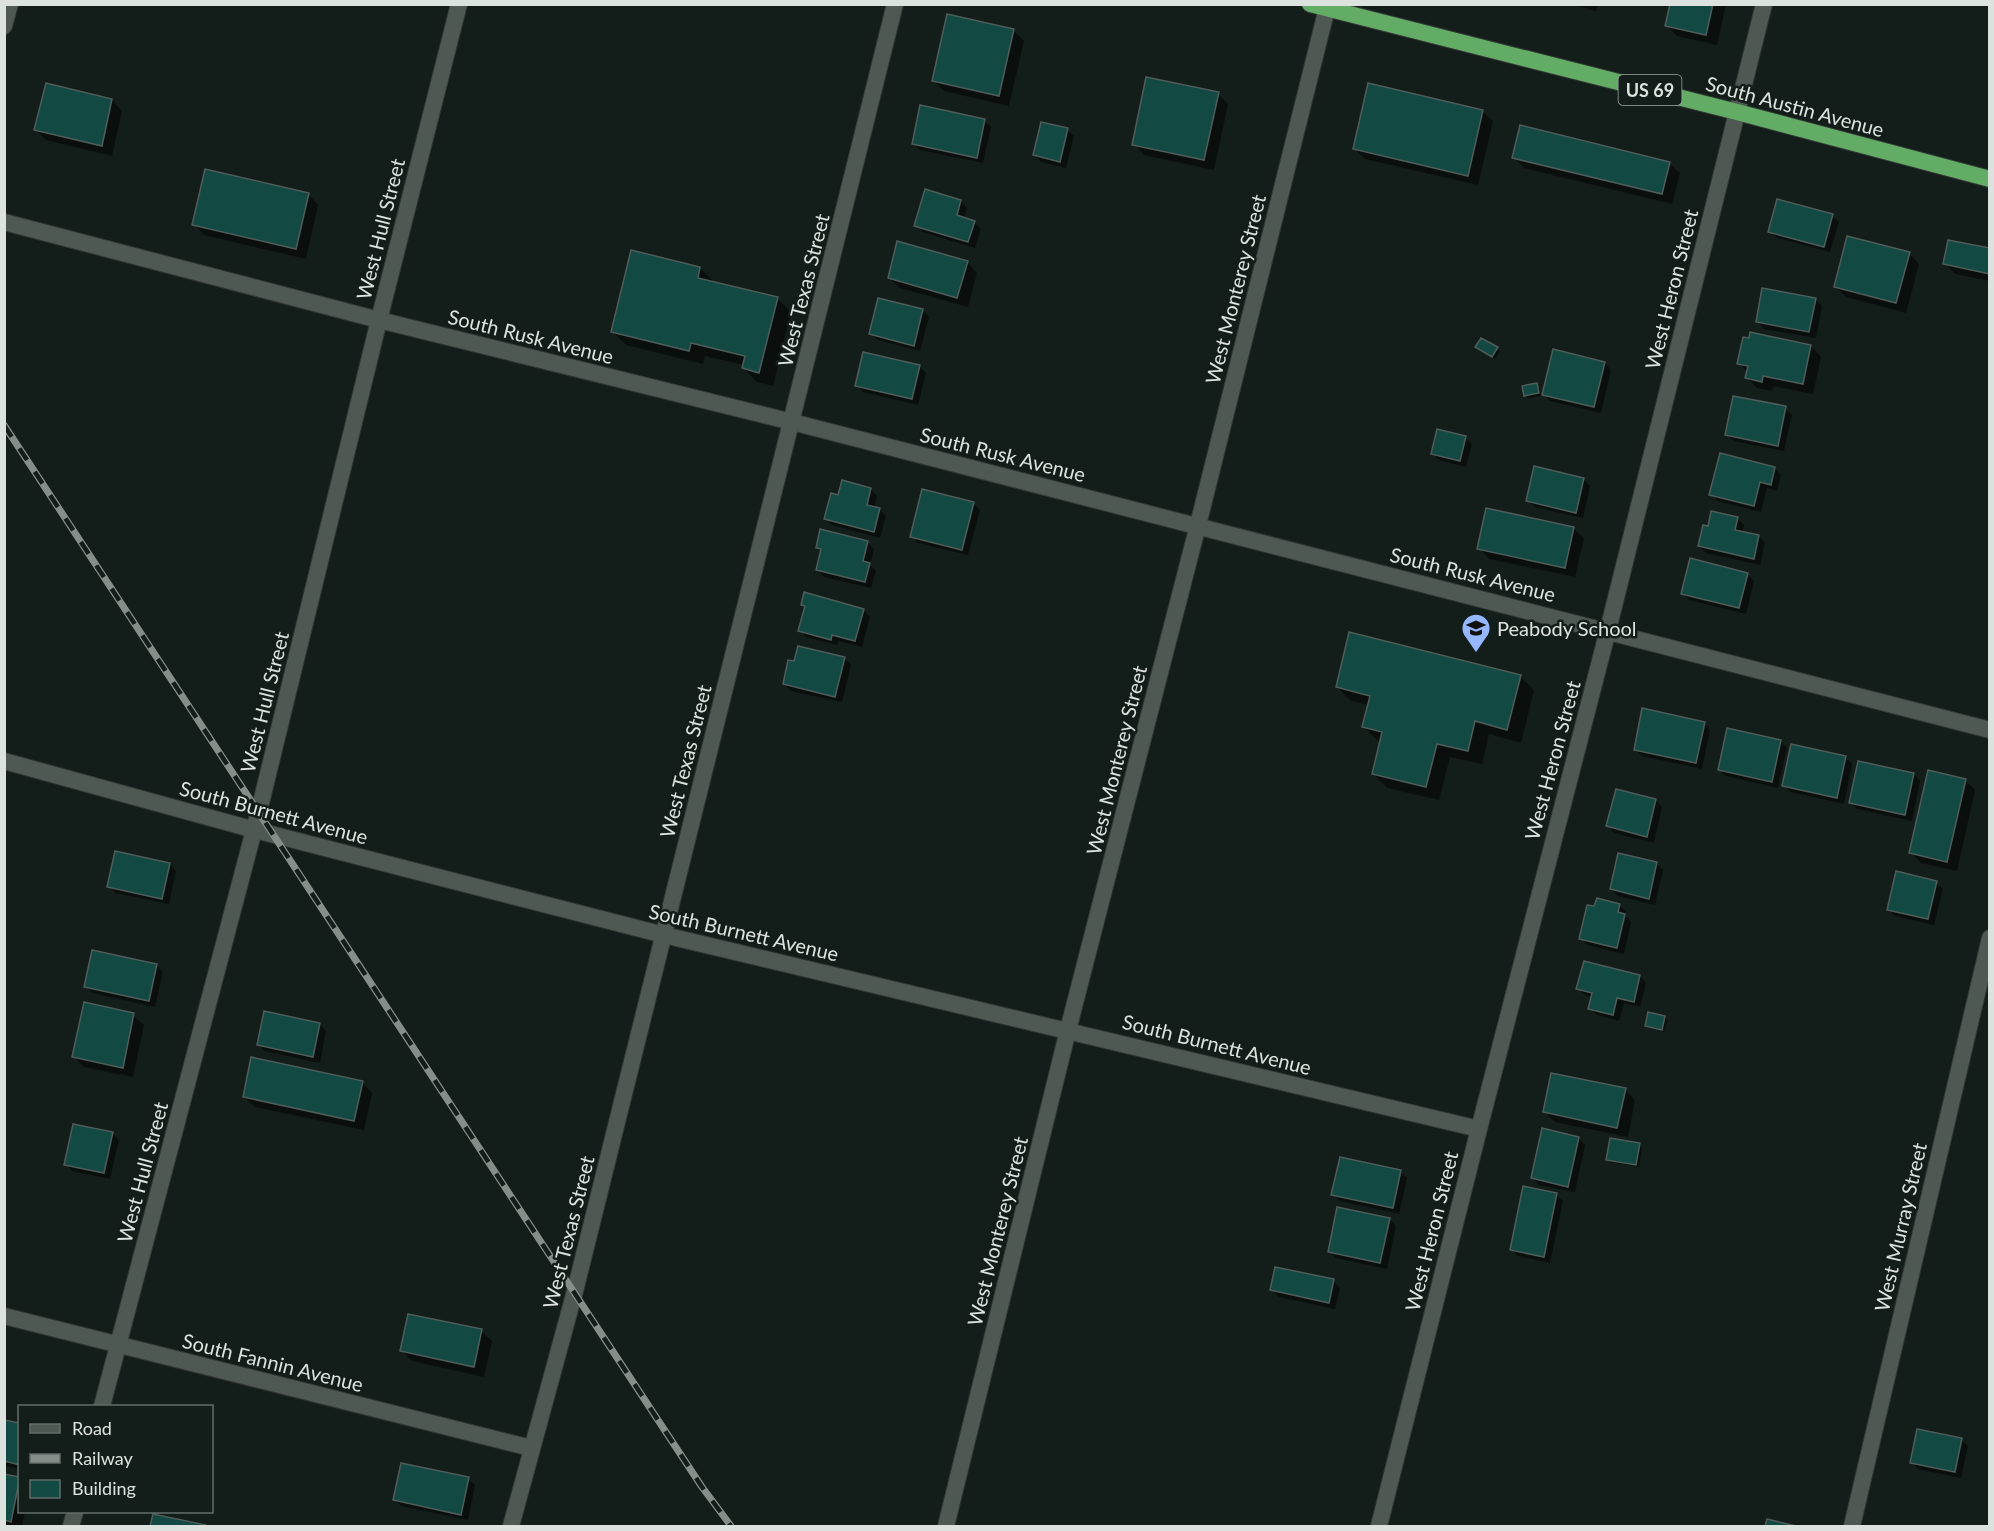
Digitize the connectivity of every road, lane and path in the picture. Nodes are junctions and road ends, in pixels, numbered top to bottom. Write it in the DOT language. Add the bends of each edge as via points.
graph roads {
  1 [pos="10,4"];
  2 [pos="459,4"];
  3 [pos="895,4"];
  4 [pos="1310,4"];
  5 [pos="1764,4"];
  6 [pos="1328,7"];
  7 [pos="4,26"];
  8 [pos="1737,112"];
  9 [pos="1989,179"];
  10 [pos="4,222"];
  11 [pos="379,320"];
  12 [pos="792,422"];
  13 [pos="1198,525"];
  14 [pos="1608,630"];
  15 [pos="1989,730"];
  16 [pos="4,761"];
  17 [pos="255,830"];
  18 [pos="664,935"];
  19 [pos="1989,938"];
  20 [pos="1068,1030"];
  21 [pos="1479,1129"];
  22 [pos="4,1316"];
  23 [pos="118,1344"];
  24 [pos="103,1405"];
  25 [pos="531,1448"];
  26 [pos="512,1527"];
  27 [pos="946,1527"];
  28 [pos="1379,1527"];
  29 [pos="1852,1527"];
  1 -- 7 [label="street"];
  2 -- 11 [label="street, West Hull Street"];
  3 -- 12 [label="street, West Texas Street"];
  4 -- 6 [label="highway, South Austin Avenue / US 69"];
  5 -- 8 [label="street, West Heron Street"];
  6 -- 8 [label="highway, South Austin Avenue / US 69"];
  6 -- 13 [label="street, West Monterey Street"];
  8 -- 9 [label="highway, South Austin Avenue / US 69"];
  8 -- 14 [label="street, West Heron Street"];
  10 -- 11 [label="street, South Rusk Avenue"];
  11 -- 12 [label="street, South Rusk Avenue"];
  11 -- 17 [label="street, West Hull Street"];
  12 -- 13 [label="street, South Rusk Avenue"];
  12 -- 18 [label="street, West Texas Street"];
  13 -- 14 [label="street, South Rusk Avenue"];
  13 -- 20 [label="street, West Monterey Street"];
  14 -- 15 [label="street, South Rusk Avenue"];
  14 -- 21 [label="street, West Heron Street"];
  16 -- 17 [label="street, South Burnett Avenue"];
  17 -- 18 [label="street, South Burnett Avenue"];
  17 -- 23 [label="street, West Hull Street"];
  18 -- 20 [label="street, South Burnett Avenue"];
  18 -- 25 [label="street, West Texas Street" via="575,1291"];
  19 -- 29 [label="street, West Murray Street"];
  20 -- 21 [label="street, South Burnett Avenue"];
  20 -- 27 [label="street, West Monterey Street"];
  21 -- 28 [label="street, West Heron Street"];
  22 -- 23 [label="street, South Fannin Avenue"];
  23 -- 24 [label="street, West Hull Street"];
  23 -- 25 [label="street, South Fannin Avenue"];
  25 -- 26 [label="street, West Texas Street"];
}
